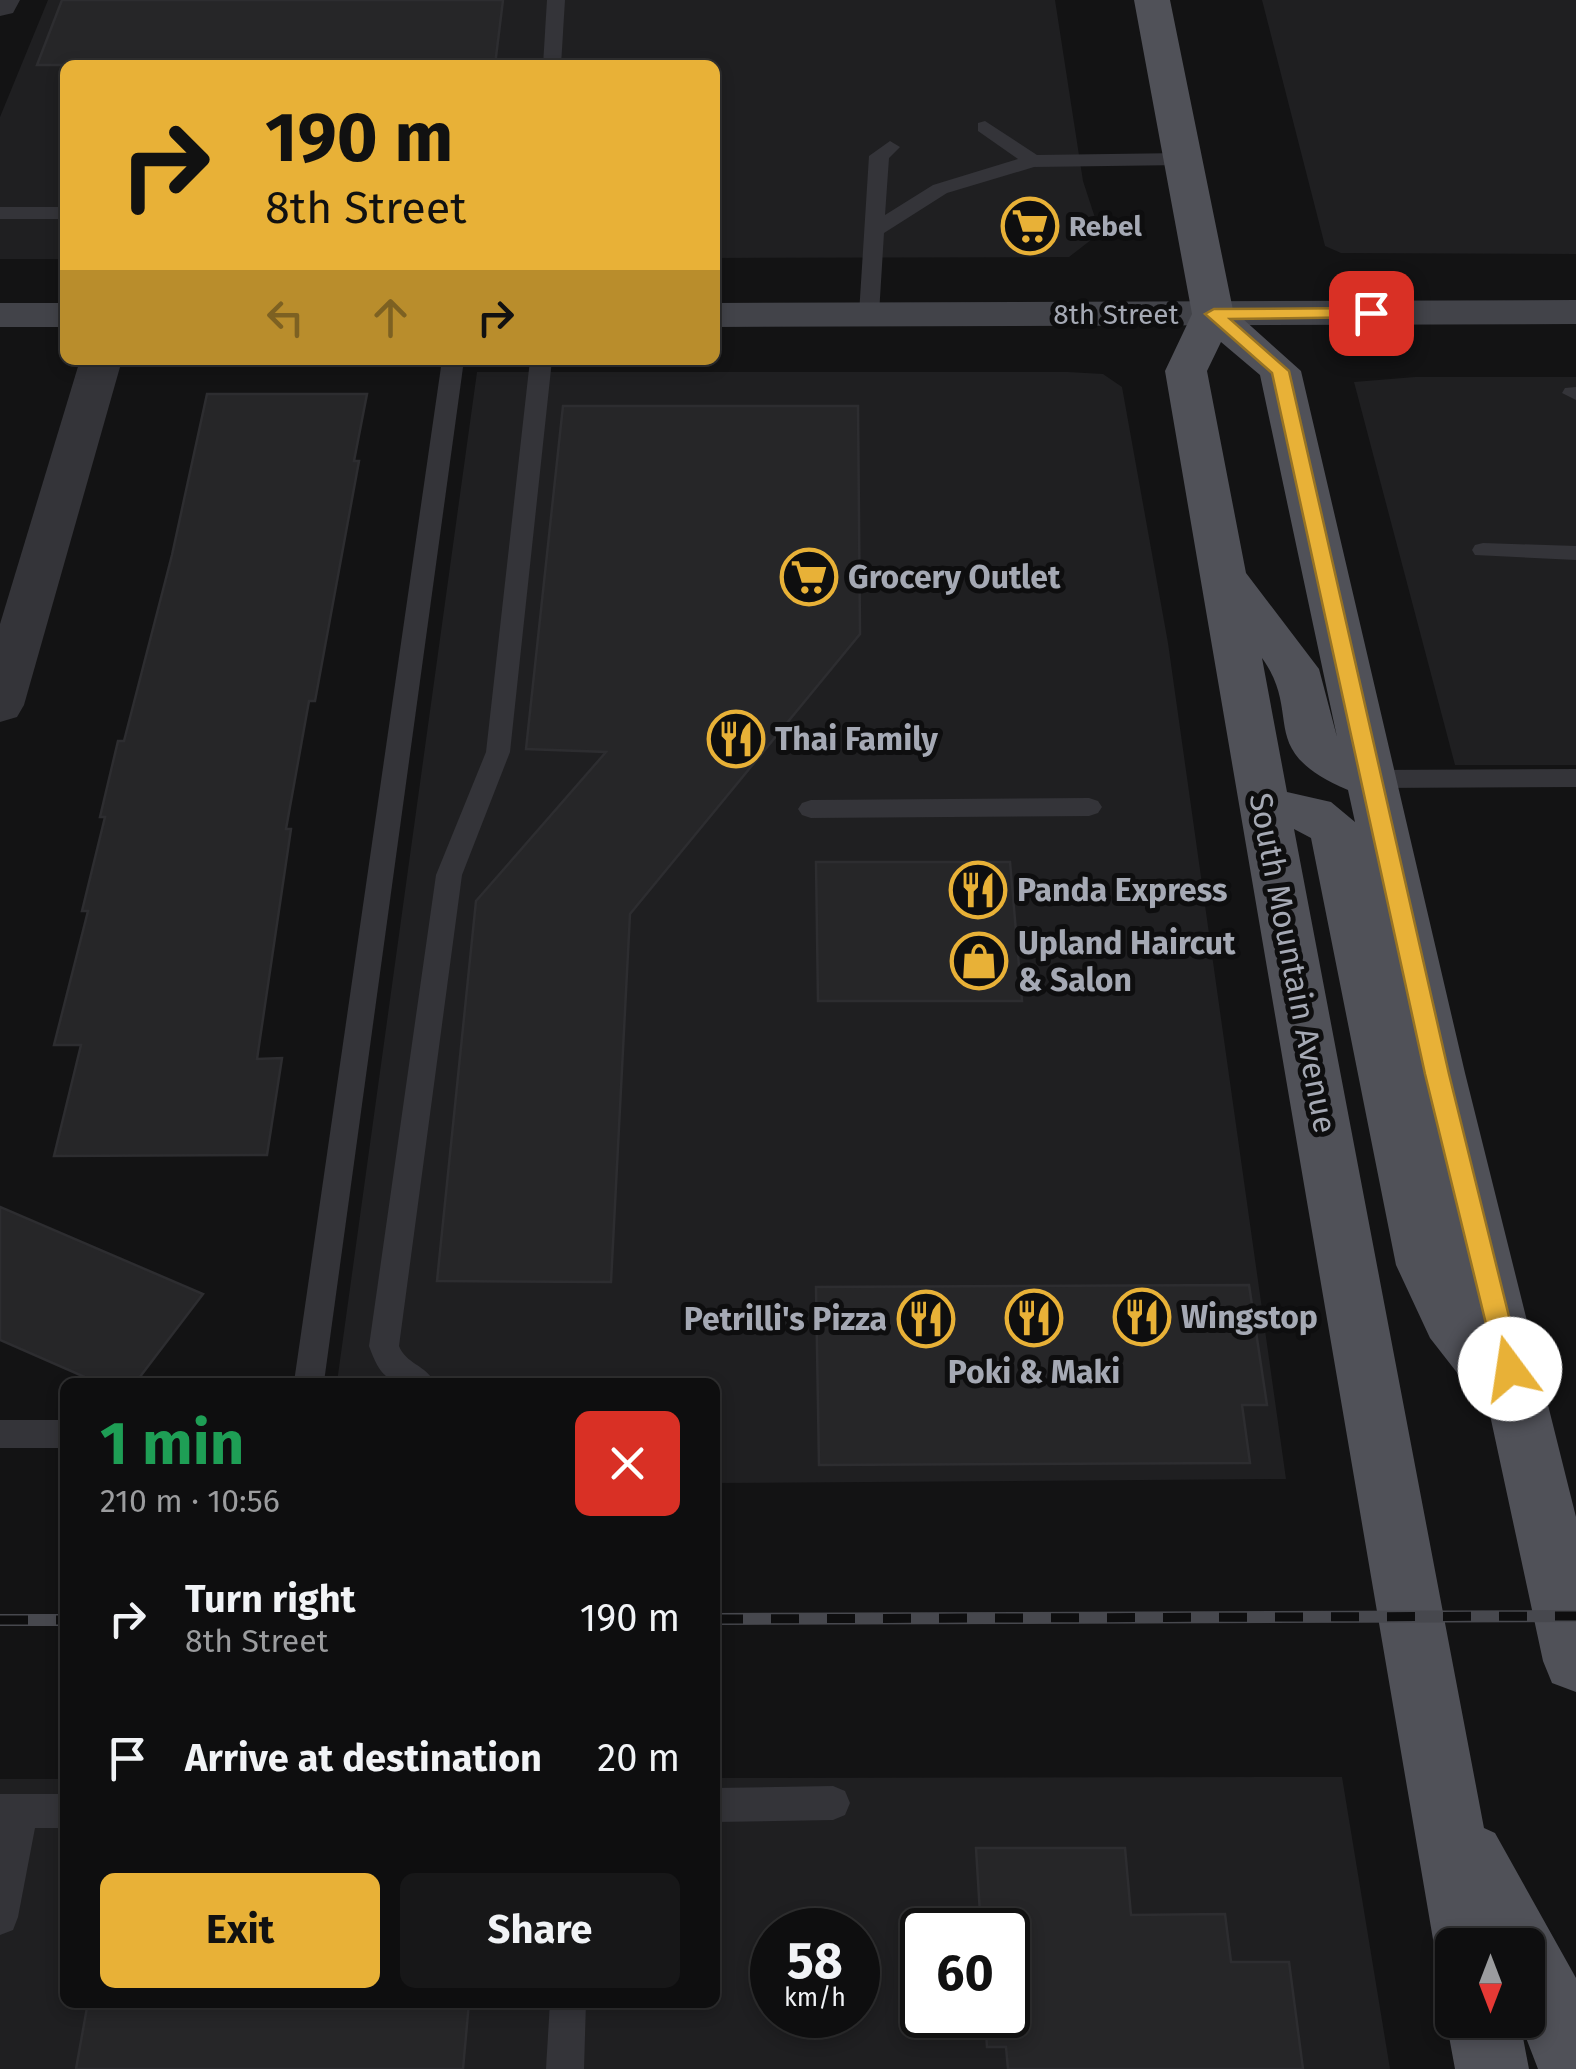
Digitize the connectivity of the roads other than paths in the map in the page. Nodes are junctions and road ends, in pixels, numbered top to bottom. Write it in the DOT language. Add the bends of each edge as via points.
graph roads {
  1 [pos="556,0"];
  2 [pos="1152,0"];
  3 [pos="552,60"];
  4 [pos="985,127"];
  5 [pos="890,148"];
  6 [pos="1183,159"];
  7 [pos="1032,161"];
  8 [pos="60,213"];
  9 [pos="0,214"];
  10 [pos="874,231"];
  11 [pos="1576,312"];
  12 [pos="869,314"];
  13 [pos="1214,314"];
  14 [pos="0,315"];
  15 [pos="60,315"];
  16 [pos="720,315"];
  17 [pos="100,365"];
  18 [pos="452,365"];
  19 [pos="540,365"];
  20 [pos="1482,550"];
  21 [pos="1576,553"];
  22 [pos="1225,574"];
  23 [pos="0,705"];
  24 [pos="1576,778"];
  25 [pos="1370,779"];
  26 [pos="1089,807"];
  27 [pos="1263,808"];
  28 [pos="810,809"];
  29 [pos="310,1378"];
  30 [pos="412,1378"];
  31 [pos="1518,1402"];
  32 [pos="0,1434"];
  33 [pos="60,1434"];
  34 [pos="1571,1639"];
  35 [pos="833,1803"];
  36 [pos="720,1804"];
  37 [pos="11,1811"];
  38 [pos="60,1811"];
  39 [pos="1447,1815"];
  40 [pos="0,1917"];
  41 [pos="1467,1928"];
  42 [pos="1509,1928"];
  43 [pos="1545,1994"];
  44 [pos="568,2008"];
  45 [pos="1486,2038"];
  46 [pos="565,2069"];
  47 [pos="1492,2069"];
  48 [pos="1575,2069"];
  1 -- 3 [label="lane"];
  2 -- 6 [label="main road"];
  4 -- 7 [label="lane"];
  5 -- 10 [label="lane" via="879,156"];
  6 -- 7 [label="lane"];
  6 -- 13 [label="main road"];
  7 -- 10 [label="lane" via="940,189"];
  8 -- 9 [label="lane"];
  10 -- 12 [label="lane"];
  11 -- 13 [label="street, 8th Street"];
  12 -- 13 [label="street, 8th Street"];
  12 -- 16 [label="street, 8th Street"];
  13 -- 22 [label="main road, South Mountain Avenue" via="1186,371"];
  13 -- 25 [label="main road" via="1280,371"];
  14 -- 15 [label="street"];
  17 -- 23 [label="street"];
  18 -- 29 [label="lane"];
  19 -- 30 [label="lane" via="498,752 450,875 384,1346 391,1365"];
  20 -- 21 [label="lane"];
  22 -- 25 [label="main road" via="1294,669 1311,740 1332,763"];
  22 -- 27 [label="main road, South Mountain Avenue"];
  24 -- 25 [label="lane"];
  25 -- 31 [label="main road"];
  26 -- 28 [label="lane"];
  27 -- 31 [label="main road" via="1311,812 1336,833 1426,1265 1464,1343"];
  27 -- 39 [label="main road, South Mountain Avenue"];
  31 -- 34 [label="main road"];
  32 -- 33 [label="lane"];
  35 -- 36 [label="lane"];
  37 -- 38 [label="lane"];
  37 -- 40 [label="lane"];
  39 -- 41 [label="main road, South Mountain Avenue"];
  39 -- 42 [label="main road"];
  43 -- 48 [label="main road"];
  44 -- 46 [label="lane"];
  45 -- 47 [label="main road"];
}
